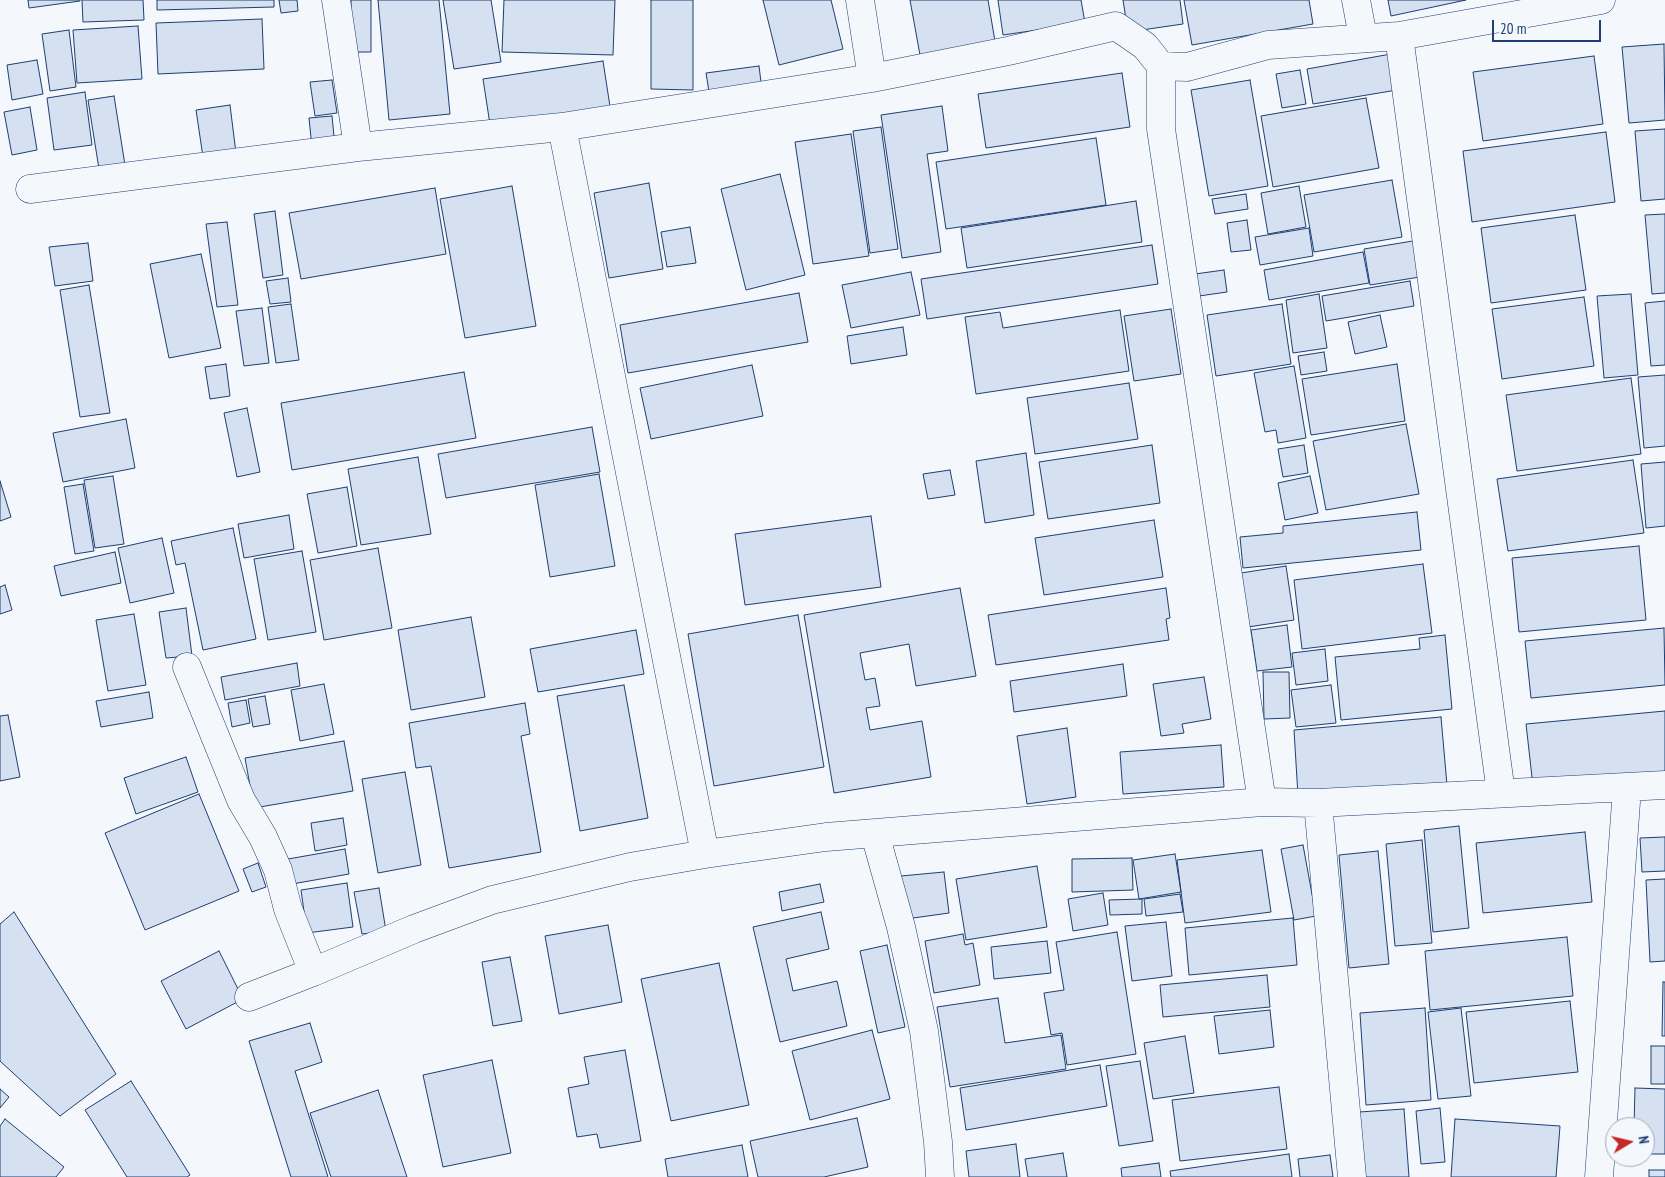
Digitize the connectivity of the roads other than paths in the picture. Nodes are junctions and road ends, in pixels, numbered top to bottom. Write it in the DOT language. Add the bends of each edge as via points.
graph roads {
  1 [pos="336,0"];
  2 [pos="860,0"];
  3 [pos="1356,0"];
  4 [pos="1602,0"];
  5 [pos="1399,36"];
  6 [pos="1364,37"];
  7 [pos="1161,66"];
  8 [pos="872,78"];
  9 [pos="562,127"];
  10 [pos="358,147"];
  11 [pos="30,189"];
  12 [pos="187,667"];
  13 [pos="1665,786"];
  14 [pos="1627,788"];
  15 [pos="1501,793"];
  16 [pos="1262,802"];
  17 [pos="1318,803"];
  18 [pos="875,834"];
  19 [pos="705,854"];
  20 [pos="313,972"];
  21 [pos="248,997"];
  22 [pos="940,1177"];
  23 [pos="1352,1177"];
  24 [pos="1599,1177"];
  1 -- 10 [label="street"];
  2 -- 8 [label="street"];
  3 -- 6 [label="street"];
  4 -- 5 [label="street"];
  5 -- 6 [label="street"];
  5 -- 15 [label="street"];
  6 -- 7 [label="street" via="1268,45 1187,66"];
  7 -- 8 [label="street" via="1145,46 1116,26"];
  7 -- 16 [label="street" via="1161,129"];
  8 -- 9 [label="street"];
  9 -- 10 [label="street"];
  9 -- 19 [label="street"];
  10 -- 11 [label="street"];
  12 -- 20 [label="street" via="240,800 263,837 278,870 288,909"];
  13 -- 14 [label="street"];
  14 -- 15 [label="street"];
  14 -- 24 [label="street"];
  15 -- 17 [label="street"];
  16 -- 17 [label="street"];
  16 -- 18 [label="street"];
  17 -- 23 [label="street"];
  18 -- 19 [label="street" via="826,837"];
  18 -- 22 [label="street" via="901,927 924,1031"];
  19 -- 20 [label="street" via="630,867 492,900"];
  20 -- 21 [label="street"];
}
